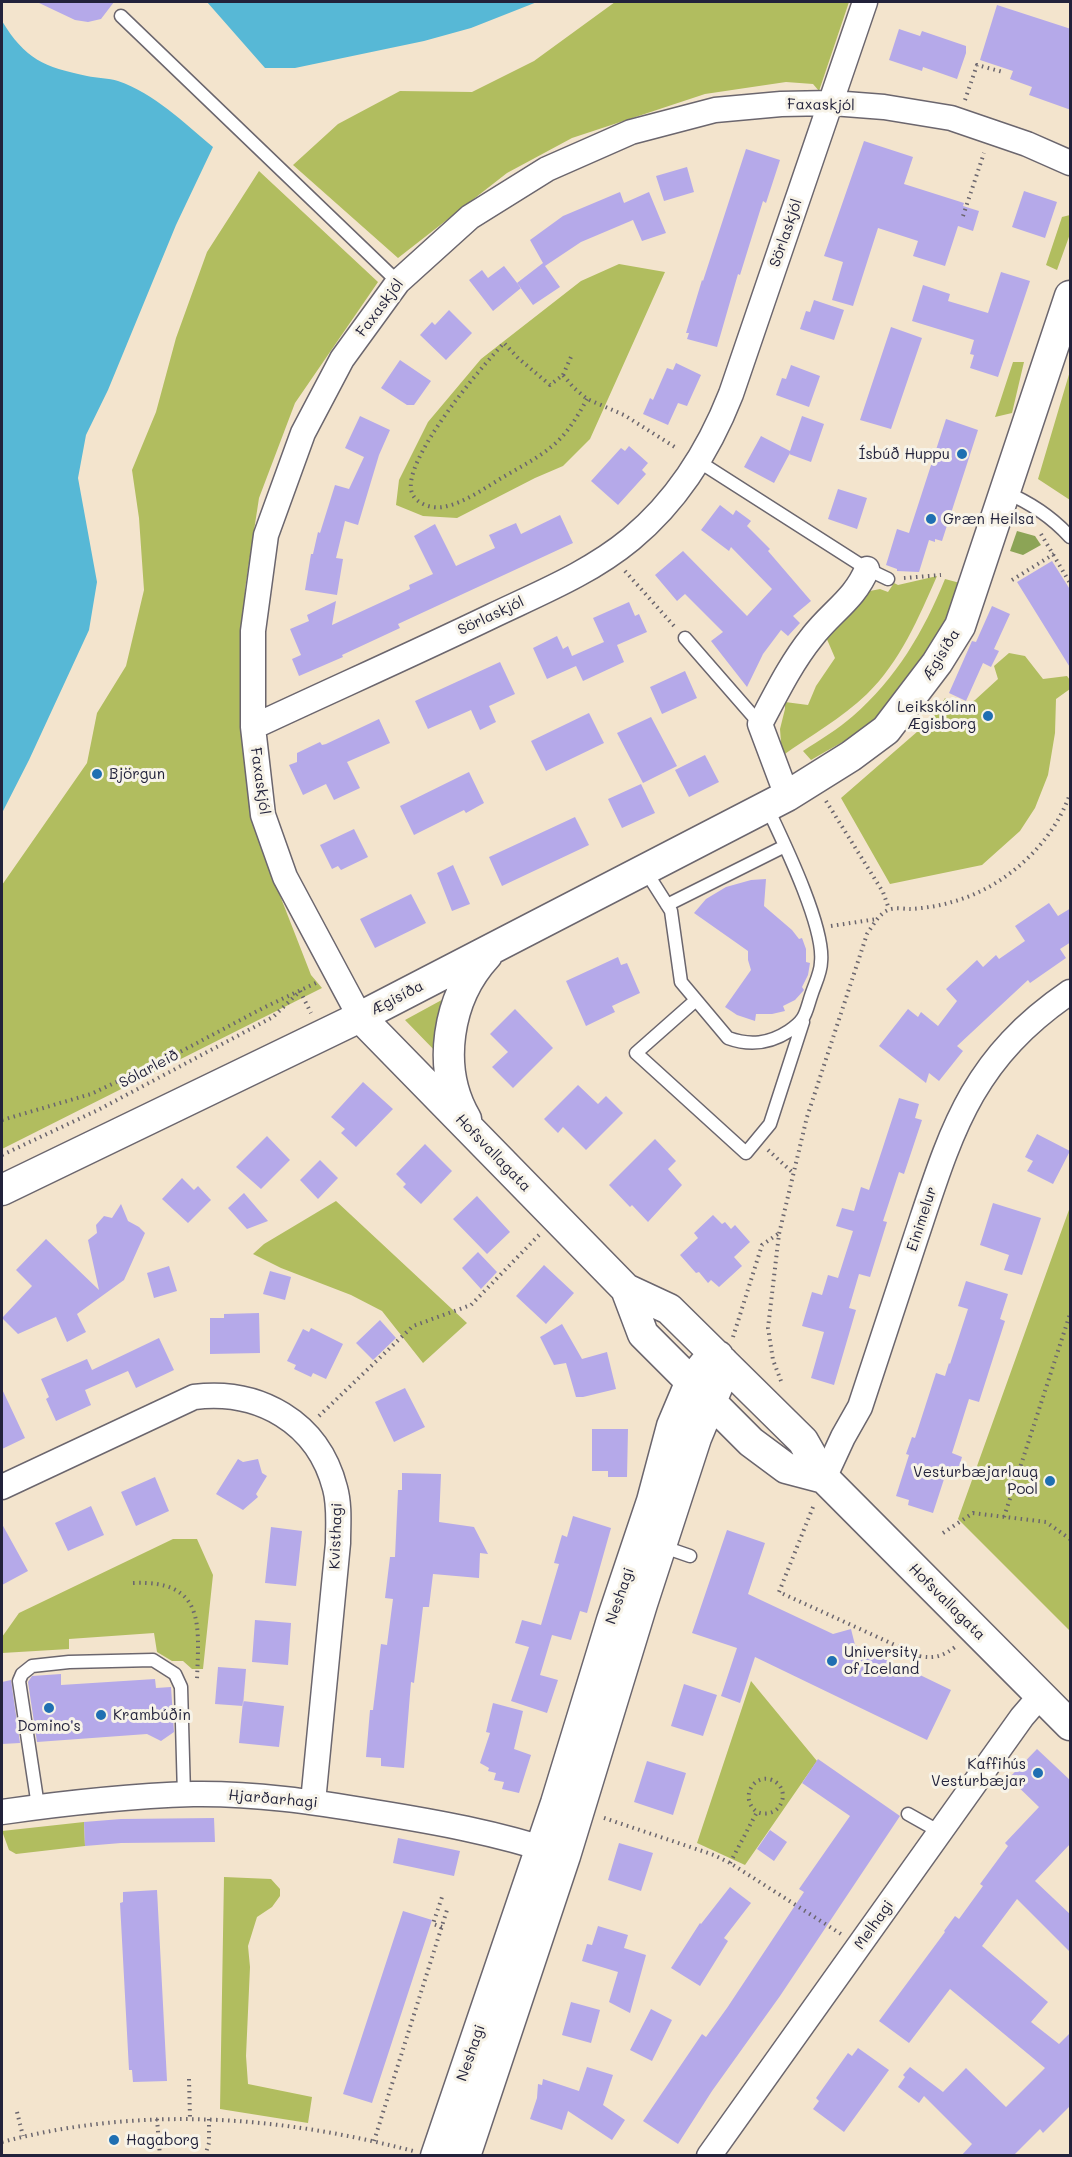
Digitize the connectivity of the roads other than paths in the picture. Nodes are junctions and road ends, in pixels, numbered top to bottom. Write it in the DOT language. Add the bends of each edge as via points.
graph roads {
  1 [pos="865,2"];
  2 [pos="121,15"];
  3 [pos="832,103"];
  4 [pos="1071,163"];
  5 [pos="398,282"];
  6 [pos="1071,296"];
  7 [pos="698,461"];
  8 [pos="1005,492"];
  9 [pos="1071,537"];
  10 [pos="867,569"];
  11 [pos="888,579"];
  12 [pos="685,638"];
  13 [pos="760,724"];
  14 [pos="253,727"];
  15 [pos="777,801"];
  16 [pos="785,846"];
  17 [pos="644,869"];
  18 [pos="667,905"];
  19 [pos="493,949"];
  20 [pos="1071,992"];
  21 [pos="696,1000"];
  22 [pos="360,1017"];
  23 [pos="802,1022"];
  24 [pos="473,1132"];
  25 [pos="2,1190"];
  26 [pos="626,1289"];
  27 [pos="724,1354"];
  28 [pos="691,1381"];
  29 [pos="712,1401"];
  30 [pos="824,1478"];
  31 [pos="2,1487"];
  32 [pos="661,1546"];
  33 [pos="690,1556"];
  34 [pos="1041,1695"];
  35 [pos="1071,1725"];
  36 [pos="184,1795"];
  37 [pos="313,1802"];
  38 [pos="38,1806"];
  39 [pos="2,1812"];
  40 [pos="908,1814"];
  41 [pos="940,1832"];
  42 [pos="553,1852"];
  43 [pos="427,2154"];
  44 [pos="465,2156"];
  45 [pos="709,2156"];
  1 -- 3 [label="street, Sörlaskjól"];
  2 -- 5 [label="lane"];
  3 -- 4 [label="street, Faxaskjól" via="884,107 958,121"];
  3 -- 5 [label="street, Faxaskjól" via="715,110 631,132 547,169 470,217"];
  3 -- 7 [label="street, Sörlaskjól" via="731,394"];
  5 -- 14 [label="street, Faxaskjól" via="342,359 303,433 266,535 253,631"];
  6 -- 8 [label="street, Ægisíða"];
  7 -- 10 [label="lane"];
  7 -- 14 [label="street, Sörlaskjól" via="657,515 589,569"];
  8 -- 9 [label="lane" via="1055,520"];
  8 -- 15 [label="street, Ægisíða" via="960,626 938,663 886,730"];
  10 -- 11 [label="lane"];
  10 -- 13 [label="street" via="860,585 812,636"];
  12 -- 13 [label="lane"];
  13 -- 15 [label="street"];
  14 -- 22 [label="street, Faxaskjól" via="263,815 285,877"];
  15 -- 16 [label="lane"];
  15 -- 17 [label="street, Ægisíða"];
  16 -- 18 [label="lane"];
  16 -- 23 [label="lane" via="818,928 822,963"];
  17 -- 18 [label="lane"];
  17 -- 19 [label="street, Ægisíða"];
  18 -- 21 [label="lane" via="681,982"];
  19 -- 22 [label="street, Ægisíða"];
  19 -- 24 [label="street" via="465,987 451,1032 449,1051 455,1092"];
  20 -- 30 [label="street, Einimelur" via="1020,1031 979,1082 962,1111 944,1154 860,1407"];
  21 -- 23 [label="lane" via="728,1038 738,1042 770,1041"];
  21 -- 23 [label="lane" via="636,1053 746,1153 770,1124"];
  22 -- 24 [label="street, Hofsvallagata"];
  22 -- 25 [label="street, Ægisíða"];
  24 -- 26 [label="street, Hofsvallagata"];
  26 -- 27 [label="street, Hofsvallagata" via="669,1309"];
  26 -- 28 [label="street, Hofsvallagata" via="643,1334"];
  27 -- 28 [label="street, Neshagi" via="708,1360"];
  27 -- 29 [label="street, Neshagi" via="721,1378"];
  27 -- 30 [label="street, Hofsvallagata" via="803,1441"];
  28 -- 29 [label="street, Hofsvallagata"];
  28 -- 42 [label="street, Neshagi" via="672,1426 652,1501 612,1620"];
  29 -- 30 [label="street, Hofsvallagata" via="751,1442 786,1468"];
  29 -- 32 [label="street, Neshagi"];
  30 -- 34 [label="street, Hofsvallagata"];
  31 -- 37 [label="street, Kvisthagi" via="194,1397 228,1395 261,1403 304,1431 331,1473 339,1505"];
  32 -- 33 [label="lane"];
  32 -- 42 [label="street, Neshagi"];
  34 -- 35 [label="street, Hofsvallagata"];
  34 -- 41 [label="street, Melhagi"];
  36 -- 37 [label="street, Hjarðarhagi"];
  36 -- 38 [label="street, Hjarðarhagi"];
  36 -- 38 [label="lane" via="181,1687 175,1674 153,1660 69,1662 32,1666 19,1681"];
  37 -- 42 [label="street, Hjarðarhagi" via="449,1824"];
  38 -- 39 [label="street, Hjarðarhagi"];
  40 -- 41 [label="lane"];
  41 -- 45 [label="street, Melhagi"];
  42 -- 43 [label="street, Neshagi"];
  42 -- 44 [label="street, Neshagi"];
}
